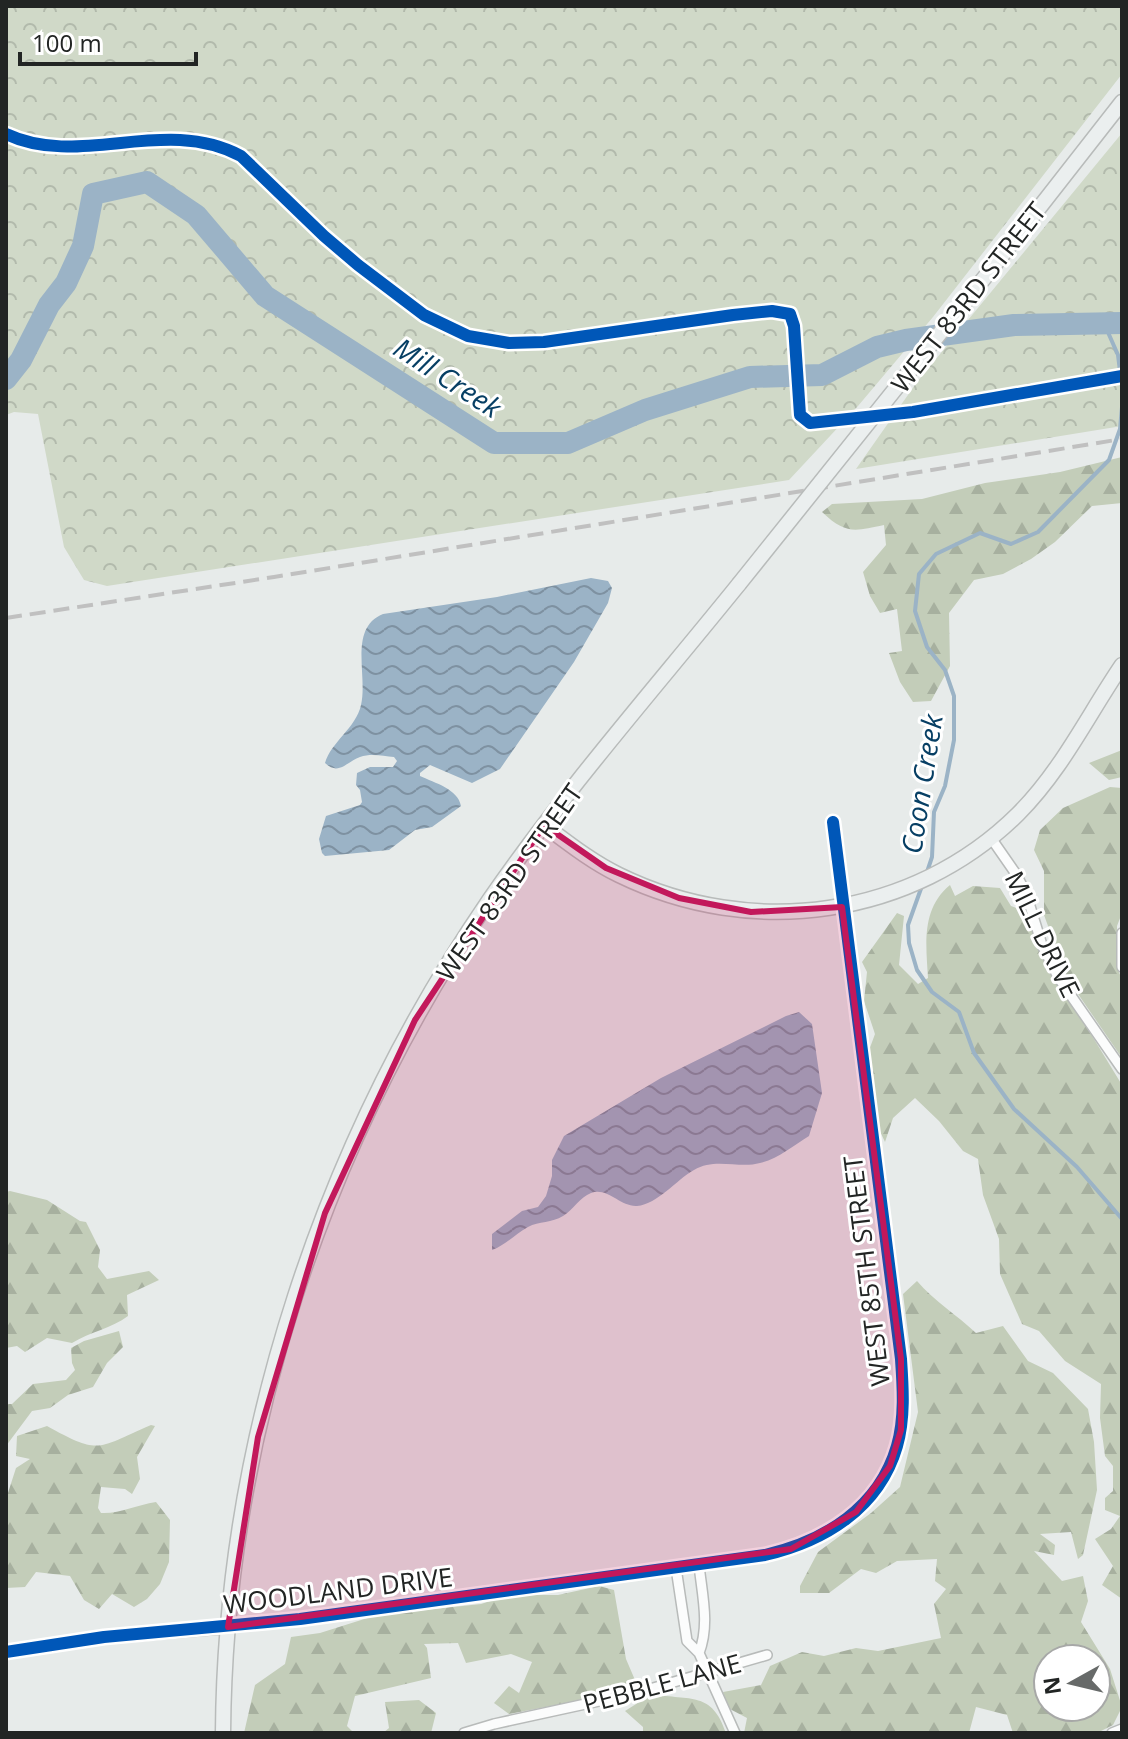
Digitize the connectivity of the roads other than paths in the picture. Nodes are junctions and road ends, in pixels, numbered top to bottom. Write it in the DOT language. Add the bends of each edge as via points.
graph roads {
  1 [pos="1122,102"];
  2 [pos="1122,665"];
  3 [pos="833,822"];
  4 [pos="544,825"];
  5 [pos="991,838"];
  6 [pos="842,907"];
  7 [pos="1122,933"];
  8 [pos="1122,967"];
  9 [pos="1122,1069"];
  10 [pos="699,1565"];
  11 [pos="676,1568"];
  12 [pos="228,1627"];
  13 [pos="6,1652"];
  14 [pos="699,1653"];
  15 [pos="767,1655"];
  16 [pos="707,1671"];
  17 [pos="1122,1729"];
  18 [pos="223,1733"];
  19 [pos="464,1733"];
  20 [pos="735,1733"];
  21 [pos="1112,1733"];
  1 -- 4 [label="main road, WEST 83RD STREET, bridge"];
  2 -- 5 [label="main road" via="1046,783"];
  3 -- 6 [label="street, WEST 85TH STREET"];
  4 -- 6 [label="main road" via="617,874 679,898 751,912"];
  4 -- 12 [label="main road, WEST 83RD STREET" via="475,922 415,1020 325,1213 258,1437"];
  5 -- 6 [label="main road" via="929,878"];
  5 -- 9 [label="street, MILL DRIVE" via="1026,893 1058,977"];
  6 -- 10 [label="street, WEST 85TH STREET" via="901,1359 897,1446 875,1490 837,1527 791,1549"];
  7 -- 8 [label="street"];
  10 -- 11 [label="street, WEST 85TH STREET"];
  10 -- 14 [label="street" via="705,1639"];
  11 -- 12 [label="street, WOODLAND DRIVE"];
  11 -- 14 [label="street" via="687,1641"];
  12 -- 13 [label="street, WOODLAND DRIVE"];
  12 -- 18 [label="main road, WEST 83RD STREET"];
  14 -- 16 [label="street"];
  15 -- 16 [label="street, PEBBLE LANE"];
  16 -- 19 [label="street, PEBBLE LANE"];
  16 -- 20 [label="street"];
  17 -- 21 [label="street"];
}
